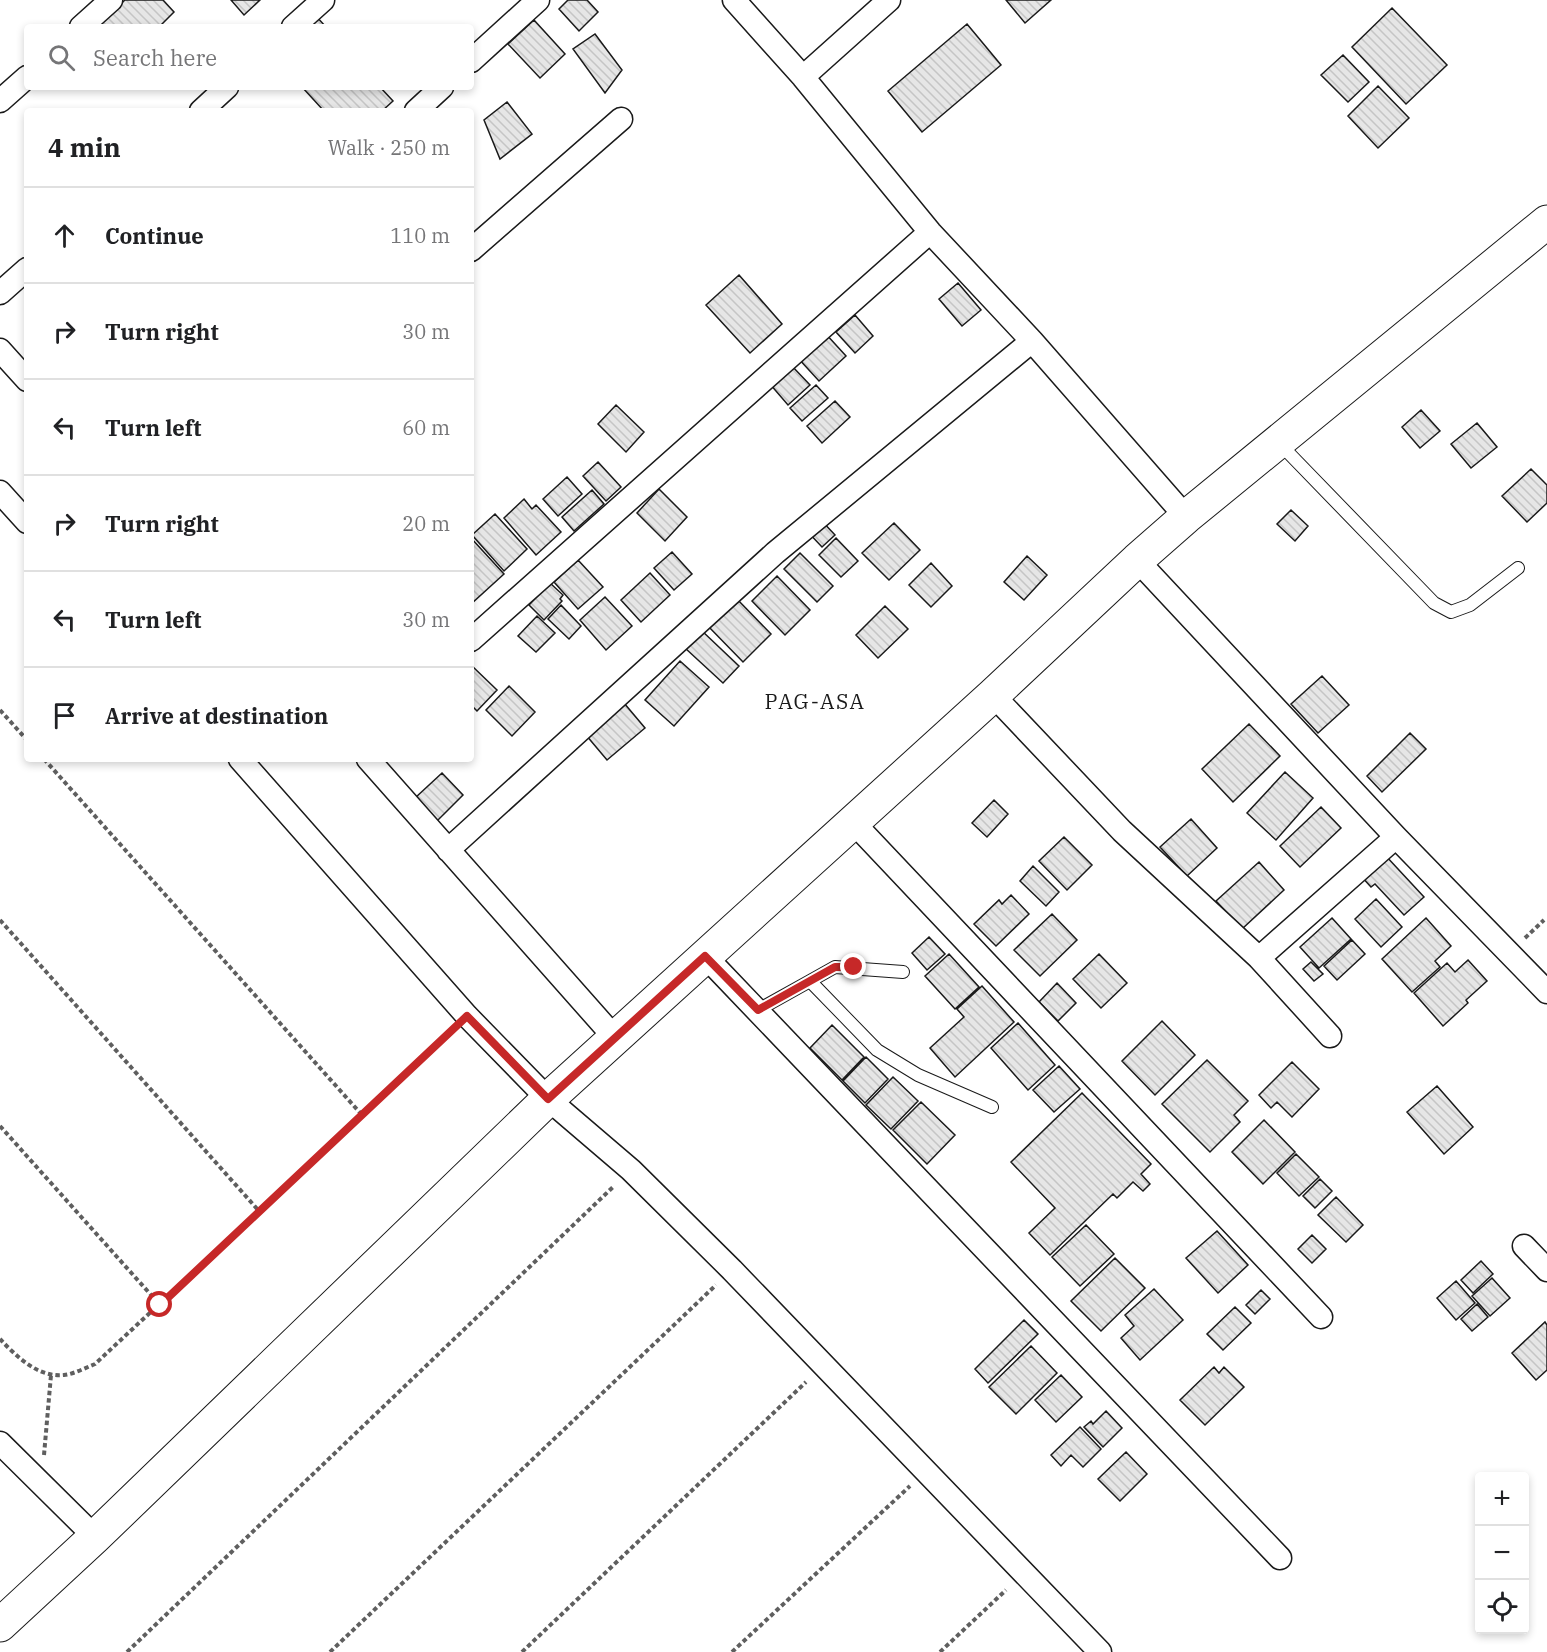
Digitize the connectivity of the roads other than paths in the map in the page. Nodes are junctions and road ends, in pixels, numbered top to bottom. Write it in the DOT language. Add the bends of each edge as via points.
graph roads {
  1 [pos="111,0"];
  2 [pos="323,0"];
  3 [pos="538,0"];
  4 [pos="734,0"];
  5 [pos="889,0"];
  6 [pos="84,24"];
  7 [pos="296,24"];
  8 [pos="474,58"];
  9 [pos="803,77"];
  10 [pos="24,80"];
  11 [pos="224,90"];
  12 [pos="439,90"];
  13 [pos="0,102"];
  14 [pos="204,108"];
  15 [pos="419,108"];
  16 [pos="621,119"];
  17 [pos="1547,222"];
  18 [pos="930,232"];
  19 [pos="474,247"];
  20 [pos="24,272"];
  21 [pos="0,293"];
  22 [pos="1032,340"];
  23 [pos="0,350"];
  24 [pos="24,377"];
  25 [pos="1278,442"];
  26 [pos="0,492"];
  27 [pos="1186,517"];
  28 [pos="24,519"];
  29 [pos="1137,560"];
  30 [pos="1518,568"];
  31 [pos="474,637"];
  32 [pos="993,695"];
  33 [pos="243,762"];
  34 [pos="371,762"];
  35 [pos="853,822"];
  36 [pos="1396,837"];
  37 [pos="448,850"];
  38 [pos="705,956"];
  39 [pos="1258,958"];
  40 [pos="903,972"];
  41 [pos="810,981"];
  42 [pos="1547,992"];
  43 [pos="758,1010"];
  44 [pos="1330,1036"];
  45 [pos="615,1038"];
  46 [pos="548,1099"];
  47 [pos="992,1107"];
  48 [pos="1524,1246"];
  49 [pos="1547,1270"];
  50 [pos="1321,1317"];
  51 [pos="4,1454"];
  52 [pos="95,1537"];
  53 [pos="1280,1558"];
  54 [pos="0,1625"];
  55 [pos="1100,1652"];
  1 -- 6 [label="street"];
  2 -- 7 [label="street"];
  3 -- 8 [label="street"];
  4 -- 9 [label="street"];
  5 -- 9 [label="street"];
  9 -- 18 [label="street"];
  10 -- 13 [label="street"];
  11 -- 14 [label="street"];
  12 -- 15 [label="street"];
  16 -- 19 [label="street"];
  17 -- 25 [label="street"];
  18 -- 22 [label="street"];
  18 -- 31 [label="street"];
  20 -- 21 [label="street"];
  22 -- 27 [label="street"];
  22 -- 37 [label="street" via="775,553"];
  23 -- 24 [label="street"];
  25 -- 27 [label="street"];
  25 -- 30 [label="lane" via="1434,603 1451,612 1470,605"];
  26 -- 28 [label="street"];
  27 -- 29 [label="street"];
  29 -- 32 [label="street"];
  29 -- 36 [label="street"];
  32 -- 35 [label="street"];
  32 -- 39 [label="street" via="1122,831"];
  33 -- 46 [label="street" via="467,1016"];
  34 -- 37 [label="street"];
  35 -- 38 [label="street"];
  35 -- 50 [label="street"];
  36 -- 39 [label="street"];
  36 -- 42 [label="street"];
  37 -- 45 [label="street"];
  38 -- 43 [label="street"];
  38 -- 45 [label="street"];
  39 -- 44 [label="street"];
  40 -- 41 [label="lane" via="835,967"];
  41 -- 43 [label="lane"];
  41 -- 47 [label="lane" via="877,1050 918,1075"];
  43 -- 53 [label="street"];
  45 -- 46 [label="street"];
  46 -- 52 [label="street"];
  46 -- 55 [label="street" via="631,1170 732,1270"];
  48 -- 49 [label="street"];
  51 -- 52 [label="street"];
  52 -- 54 [label="street"];
}
